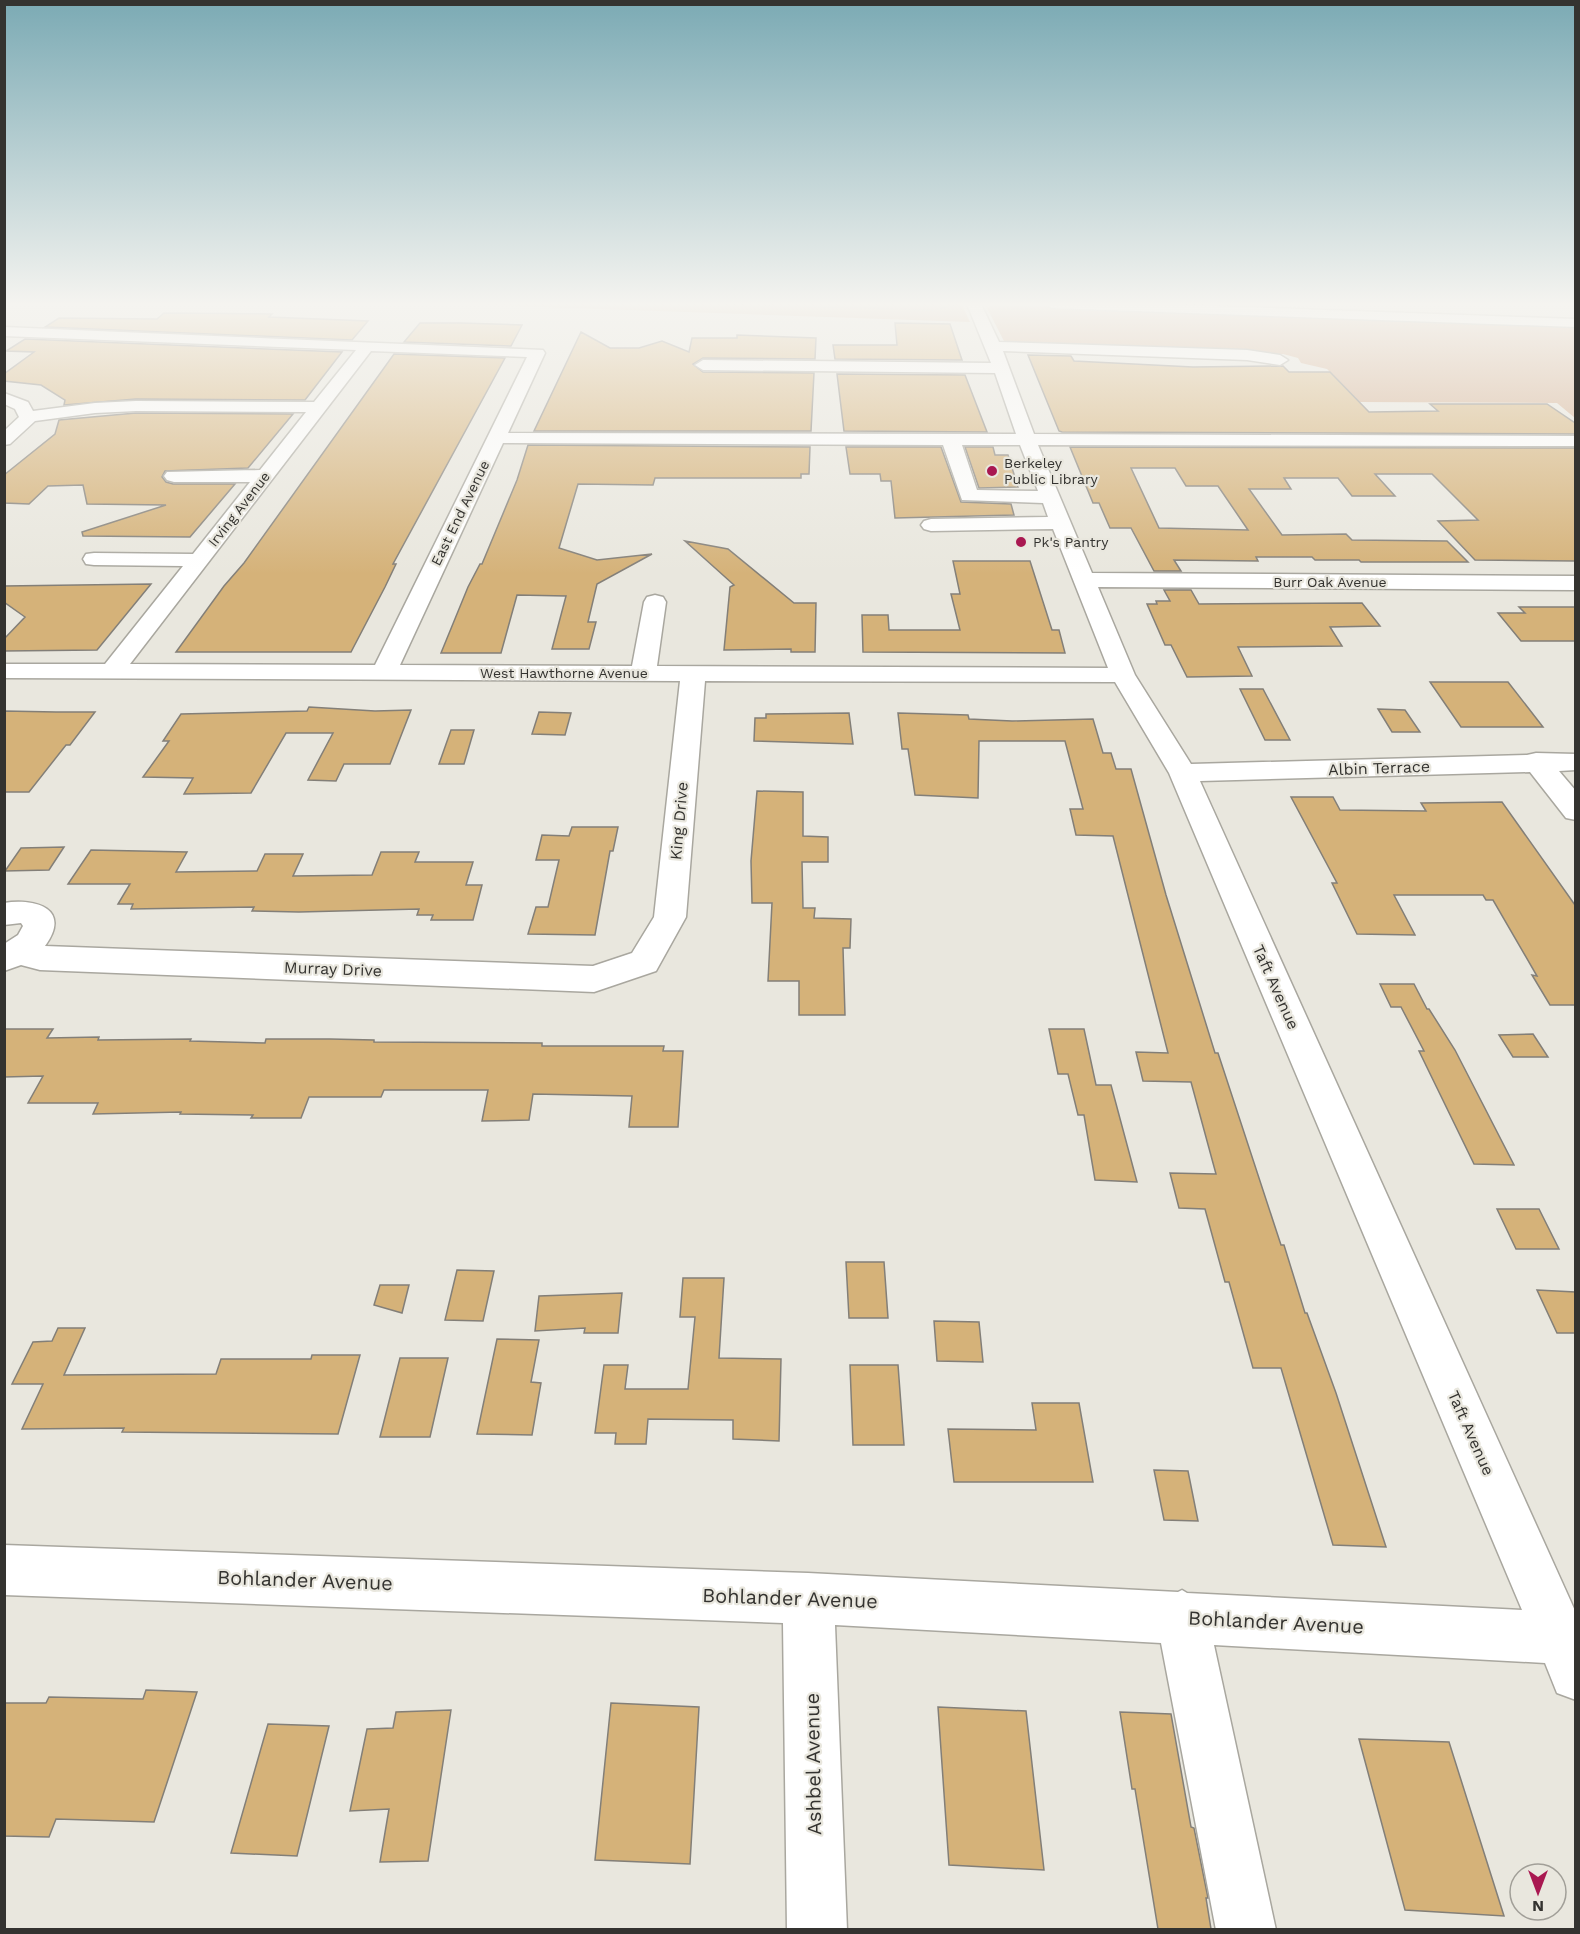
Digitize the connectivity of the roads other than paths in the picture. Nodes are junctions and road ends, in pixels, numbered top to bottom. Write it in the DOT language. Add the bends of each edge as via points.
graph roads {
  1 [pos="329,394"];
  2 [pos="517,394"];
  3 [pos="1011,394"];
  4 [pos="4,398"];
  5 [pos="319,407"];
  6 [pos="28,417"];
  7 [pos="496,438"];
  8 [pos="4,440"];
  9 [pos="951,440"];
  10 [pos="1028,440"];
  11 [pos="1575,441"];
  12 [pos="174,476"];
  13 [pos="265,476"];
  14 [pos="1056,510"];
  15 [pos="931,525"];
  16 [pos="94,559"];
  17 [pos="199,560"];
  18 [pos="1084,580"];
  19 [pos="1575,583"];
  20 [pos="655,602"];
  21 [pos="4,671"];
  22 [pos="111,672"];
  23 [pos="384,672"];
  24 [pos="643,674"];
  25 [pos="693,674"];
  26 [pos="1123,675"];
  27 [pos="1536,761"];
  28 [pos="1575,762"];
  29 [pos="1183,773"];
  30 [pos="1575,812"];
  31 [pos="4,914"];
  32 [pos="12,956"];
  33 [pos="644,962"];
  34 [pos="4,1569"];
  35 [pos="808,1598"];
  36 [pos="1182,1616"];
  37 [pos="1570,1650"];
  38 [pos="817,1929"];
  39 [pos="1246,1929"];
  1 -- 5 [label="street, Irving Avenue"];
  2 -- 7 [label="street, East End Avenue"];
  3 -- 10 [label="street, Taft Avenue"];
  4 -- 6 [label="street" via="22,406"];
  5 -- 6 [label="street" via="136,406"];
  5 -- 13 [label="street, Irving Avenue"];
  6 -- 8 [label="street"];
  7 -- 9 [label="street"];
  7 -- 23 [label="street, East End Avenue"];
  9 -- 10 [label="street"];
  9 -- 14 [label="street" via="969,496"];
  10 -- 11 [label="street"];
  10 -- 14 [label="street, Taft Avenue"];
  12 -- 13 [label="street"];
  13 -- 17 [label="street, Irving Avenue"];
  14 -- 15 [label="street"];
  14 -- 18 [label="street, Taft Avenue"];
  16 -- 17 [label="street"];
  17 -- 22 [label="street, Irving Avenue"];
  18 -- 19 [label="street, Burr Oak Avenue"];
  18 -- 26 [label="street, Taft Avenue"];
  20 -- 24 [label="street"];
  21 -- 22 [label="street, West Hawthorne Avenue"];
  22 -- 23 [label="street, West Hawthorne Avenue"];
  23 -- 24 [label="street, West Hawthorne Avenue"];
  24 -- 25 [label="street, West Hawthorne Avenue"];
  25 -- 26 [label="street, West Hawthorne Avenue"];
  25 -- 33 [label="street, King Drive" via="670,917"];
  26 -- 29 [label="street, Taft Avenue"];
  27 -- 28 [label="street, Albin Terrace"];
  27 -- 29 [label="street, Albin Terrace"];
  27 -- 30 [label="street"];
  29 -- 37 [label="street, Taft Avenue"];
  31 -- 32 [label="street, Murray Drive" via="24,912 39,919 38,935"];
  32 -- 33 [label="street, Murray Drive" via="594,979"];
  34 -- 35 [label="street, Bohlander Avenue"];
  35 -- 36 [label="street, Bohlander Avenue"];
  35 -- 38 [label="street, Ashbel Avenue"];
  36 -- 37 [label="street, Bohlander Avenue"];
  36 -- 39 [label="street"];
}
